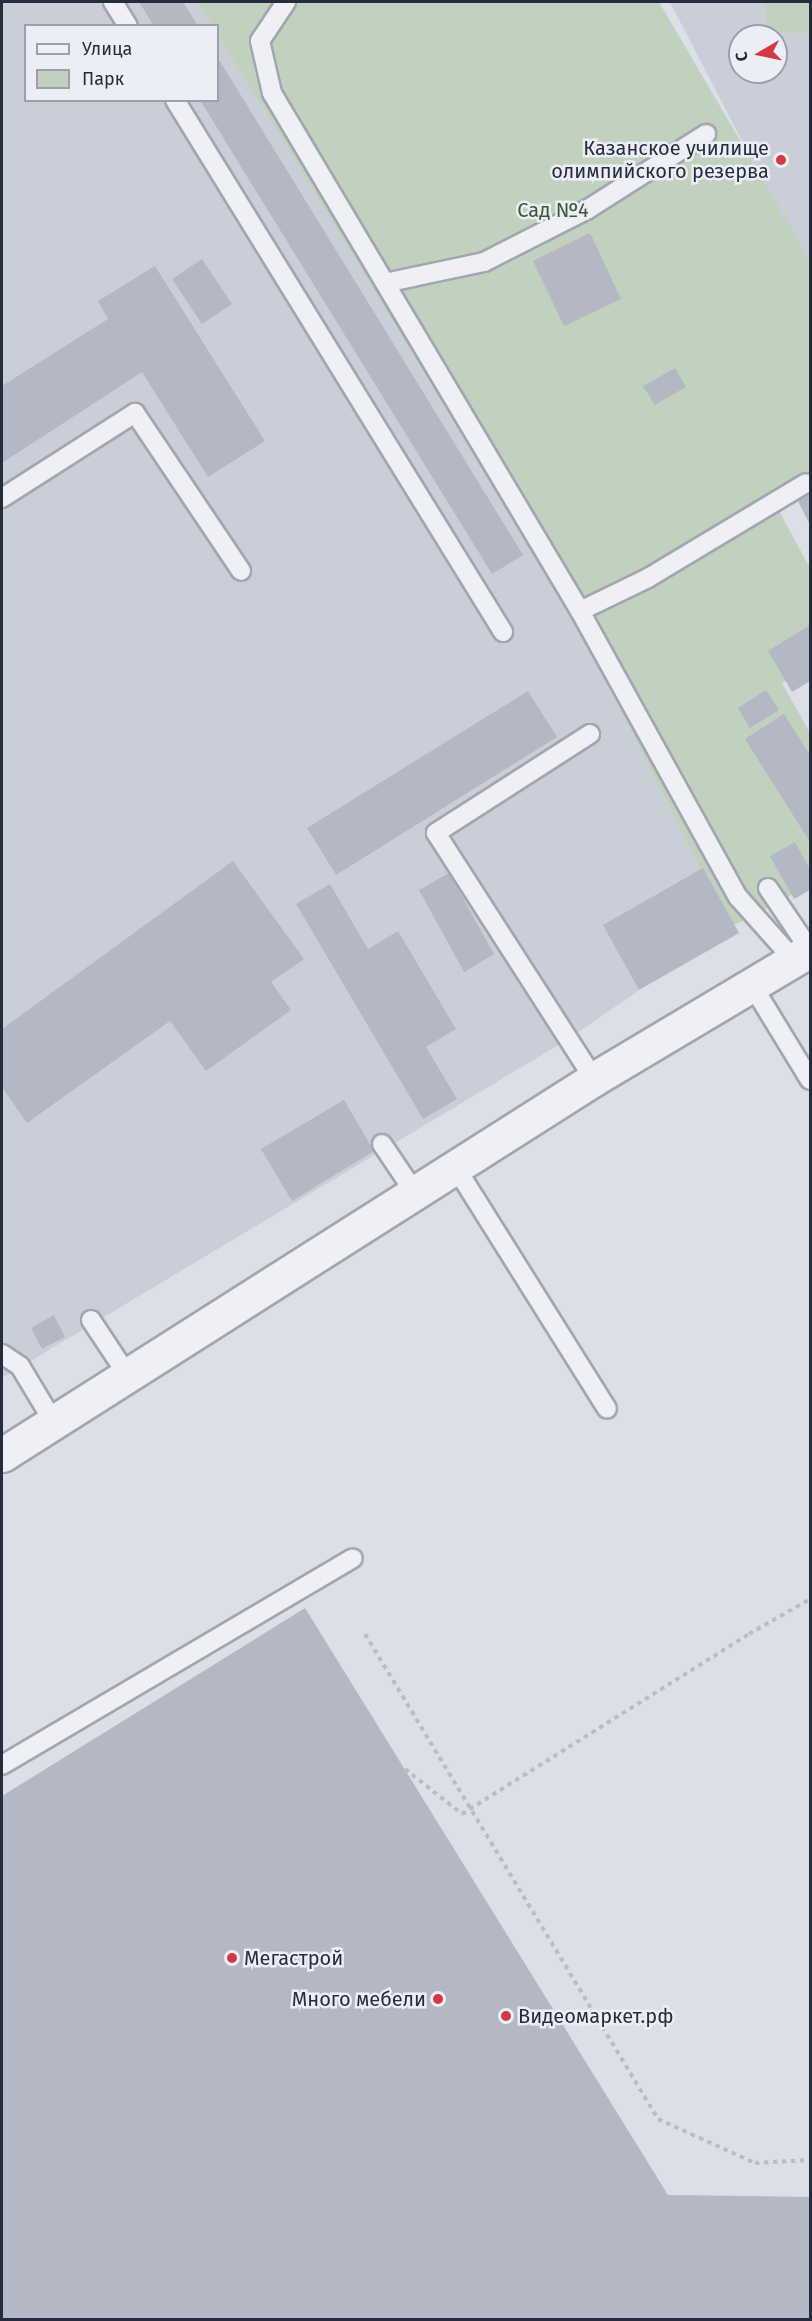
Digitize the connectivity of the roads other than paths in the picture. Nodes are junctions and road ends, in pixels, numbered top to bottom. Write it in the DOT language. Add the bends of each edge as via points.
graph roads {
  1 [pos="113,2"];
  2 [pos="286,2"];
  3 [pos="127,24"];
  4 [pos="176,102"];
  5 [pos="706,134"];
  6 [pos="385,283"];
  7 [pos="806,483"];
  8 [pos="2,498"];
  9 [pos="241,571"];
  10 [pos="580,611"];
  11 [pos="503,632"];
  12 [pos="590,734"];
  13 [pos="768,888"];
  14 [pos="805,953"];
  15 [pos="753,985"];
  16 [pos="594,1079"];
  17 [pos="810,1080"];
  18 [pos="382,1144"];
  19 [pos="456,1168"];
  20 [pos="415,1193"];
  21 [pos="91,1320"];
  22 [pos="2,1354"];
  23 [pos="128,1376"];
  24 [pos="607,1409"];
  25 [pos="53,1421"];
  26 [pos="2,1455"];
  27 [pos="353,1558"];
  28 [pos="2,1765"];
  1 -- 3 [label="lane"];
  2 -- 6 [label="lane" via="260,41 272,93"];
  4 -- 11 [label="lane"];
  5 -- 6 [label="lane" via="588,209 484,262"];
  6 -- 10 [label="lane"];
  7 -- 10 [label="lane" via="648,578"];
  8 -- 9 [label="lane" via="135,413"];
  10 -- 14 [label="lane" via="738,897"];
  12 -- 16 [label="lane" via="436,833"];
  13 -- 14 [label="lane"];
  14 -- 15 [label="street"];
  15 -- 16 [label="street"];
  15 -- 17 [label="lane"];
  16 -- 19 [label="street"];
  18 -- 20 [label="lane"];
  19 -- 20 [label="street"];
  19 -- 24 [label="lane"];
  20 -- 23 [label="street"];
  21 -- 23 [label="lane"];
  22 -- 25 [label="lane" via="20,1366"];
  23 -- 25 [label="street"];
  25 -- 26 [label="street"];
  27 -- 28 [label="lane"];
}
